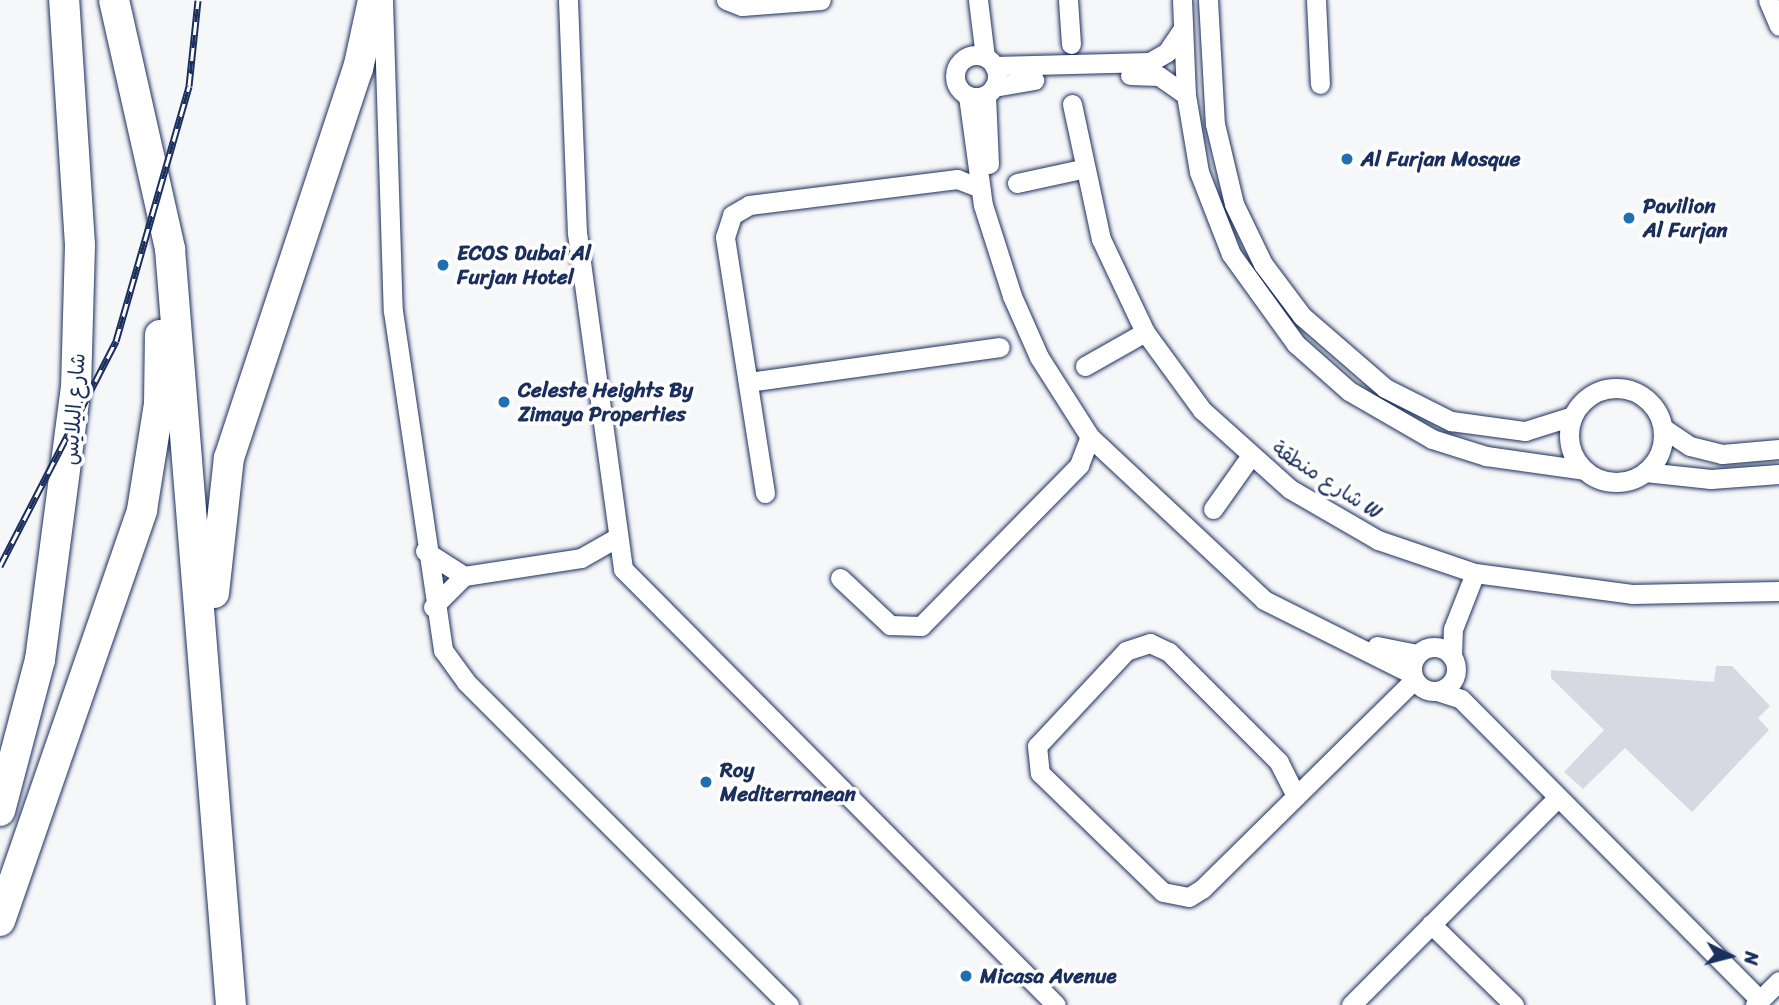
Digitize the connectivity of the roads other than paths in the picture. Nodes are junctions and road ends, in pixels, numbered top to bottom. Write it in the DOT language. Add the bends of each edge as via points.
graph roads {
  1 [pos="64,0"];
  2 [pos="114,0"];
  3 [pos="373,0"];
  4 [pos="383,0"];
  5 [pos="568,0"];
  6 [pos="726,0"];
  7 [pos="821,0"];
  8 [pos="966,0"];
  9 [pos="978,0"];
  10 [pos="1068,0"];
  11 [pos="1182,0"];
  12 [pos="1208,0"];
  13 [pos="1316,0"];
  14 [pos="1768,0"];
  15 [pos="1779,26"];
  16 [pos="1183,27"];
  17 [pos="1071,44"];
  18 [pos="982,60"];
  19 [pos="1320,84"];
  20 [pos="982,93"];
  21 [pos="1186,95"];
  22 [pos="1072,104"];
  23 [pos="147,159"];
  24 [pos="976,162"];
  25 [pos="1081,169"];
  26 [pos="957,178"];
  27 [pos="1017,183"];
  28 [pos="980,188"];
  29 [pos="1145,332"];
  30 [pos="1000,347"];
  31 [pos="1086,366"];
  32 [pos="748,382"];
  33 [pos="1573,416"];
  34 [pos="1663,428"];
  35 [pos="1090,438"];
  36 [pos="1779,449"];
  37 [pos="1250,457"];
  38 [pos="1110,461"];
  39 [pos="1079,465"];
  40 [pos="1584,470"];
  41 [pos="1645,472"];
  42 [pos="1779,474"];
  43 [pos="765,493"];
  44 [pos="1213,509"];
  45 [pos="615,538"];
  46 [pos="425,551"];
  47 [pos="581,558"];
  48 [pos="622,569"];
  49 [pos="1475,573"];
  50 [pos="464,576"];
  51 [pos="840,578"];
  52 [pos="1779,591"];
  53 [pos="433,607"];
  54 [pos="204,648"];
  55 [pos="1444,651"];
  56 [pos="1417,654"];
  57 [pos="1377,657"];
  58 [pos="1413,677"];
  59 [pos="1454,678"];
  60 [pos="1437,691"];
  61 [pos="1391,699"];
  62 [pos="1461,699"];
  63 [pos="1279,762"];
  64 [pos="1324,767"];
  65 [pos="1297,796"];
  66 [pos="1558,797"];
  67 [pos="0,811"];
  68 [pos="0,921"];
  69 [pos="1431,924"];
  70 [pos="1779,981"];
  71 [pos="1757,1003"];
  72 [pos="232,1005"];
  73 [pos="789,1005"];
  74 [pos="1056,1005"];
  75 [pos="1351,1005"];
  76 [pos="1514,1005"];
  1 -- 67 [label="highway, شارع اليلايس" via="80,245 75,402 42,648"];
  2 -- 23 [label="highway"];
  3 -- 54 [label="highway" via="358,69 229,458"];
  4 -- 46 [label="street" via="393,311"];
  5 -- 45 [label="street" via="577,233"];
  6 -- 7 [label="street" via="742,6"];
  8 -- 18 [label="street"];
  9 -- 18 [label="street"];
  10 -- 17 [label="street"];
  11 -- 16 [label="street"];
  12 -- 33 [label="street" via="1213,113 1234,204 1263,264 1302,316 1375,381 1451,421 1500,432"];
  13 -- 19 [label="street"];
  14 -- 15 [label="street"];
  16 -- 18 [label="street" via="1173,46 1150,62"];
  16 -- 21 [label="street"];
  18 -- 20 [label="street"];
  18 -- 20 [label="street" via="955,76"];
  20 -- 21 [label="street" via="1151,74"];
  20 -- 24 [label="street"];
  20 -- 56 [label="street" via="990,172 1013,261 1051,352 1100,429 1174,507 1271,590 1341,631"];
  21 -- 40 [label="street" via="1195,158 1223,238 1262,300 1316,365 1381,413 1432,439 1497,458"];
  22 -- 25 [label="street, شارع منطقة W"];
  23 -- 54 [label="highway" via="170,249"];
  23 -- 68 [label="highway" via="160,351 153,457 128,562"];
  24 -- 26 [label="street"];
  24 -- 28 [label="street"];
  25 -- 27 [label="street"];
  25 -- 29 [label="street, شارع منطقة W" via="1101,239"];
  26 -- 28 [label="street"];
  26 -- 32 [label="street" via="749,205 732,215 725,237"];
  28 -- 35 [label="street" via="1025,327"];
  29 -- 31 [label="street"];
  29 -- 37 [label="street, شارع منطقة W" via="1202,410"];
  30 -- 32 [label="street"];
  32 -- 43 [label="street"];
  33 -- 34 [label="street" via="1591,395 1616,387 1652,404"];
  33 -- 40 [label="street" via="1569,439"];
  34 -- 36 [label="street" via="1690,446 1722,454"];
  34 -- 41 [label="street" via="1660,452"];
  35 -- 38 [label="street"];
  35 -- 39 [label="street"];
  37 -- 44 [label="street"];
  37 -- 49 [label="street, شارع منطقة W" via="1367,534"];
  38 -- 39 [label="street"];
  38 -- 57 [label="street" via="1264,600"];
  39 -- 51 [label="street" via="916,628 890,625"];
  40 -- 41 [label="street" via="1621,482"];
  41 -- 42 [label="street" via="1711,479"];
  45 -- 47 [label="street"];
  45 -- 48 [label="street"];
  46 -- 50 [label="street"];
  46 -- 53 [label="street"];
  47 -- 48 [label="street"];
  47 -- 50 [label="street"];
  48 -- 74 [label="street"];
  49 -- 52 [label="street, شارع منطقة W" via="1632,594"];
  49 -- 55 [label="street"];
  50 -- 53 [label="street"];
  53 -- 73 [label="street" via="443,650 457,672"];
  54 -- 72 [label="highway"];
  55 -- 56 [label="street"];
  55 -- 59 [label="street"];
  56 -- 58 [label="street"];
  57 -- 58 [label="street"];
  57 -- 61 [label="street"];
  58 -- 60 [label="street"];
  58 -- 61 [label="street"];
  59 -- 60 [label="street"];
  59 -- 62 [label="street"];
  60 -- 62 [label="street"];
  61 -- 64 [label="street"];
  62 -- 66 [label="street"];
  63 -- 64 [label="street"];
  63 -- 65 [label="street"];
  63 -- 65 [label="street" via="1169,652 1150,643 1126,651 1041,737 1035,755 1040,772 1175,898 1196,894"];
  64 -- 65 [label="street"];
  66 -- 69 [label="street"];
  66 -- 71 [label="street"];
  69 -- 75 [label="street"];
  69 -- 76 [label="street"];
  70 -- 71 [label="street"];
}
